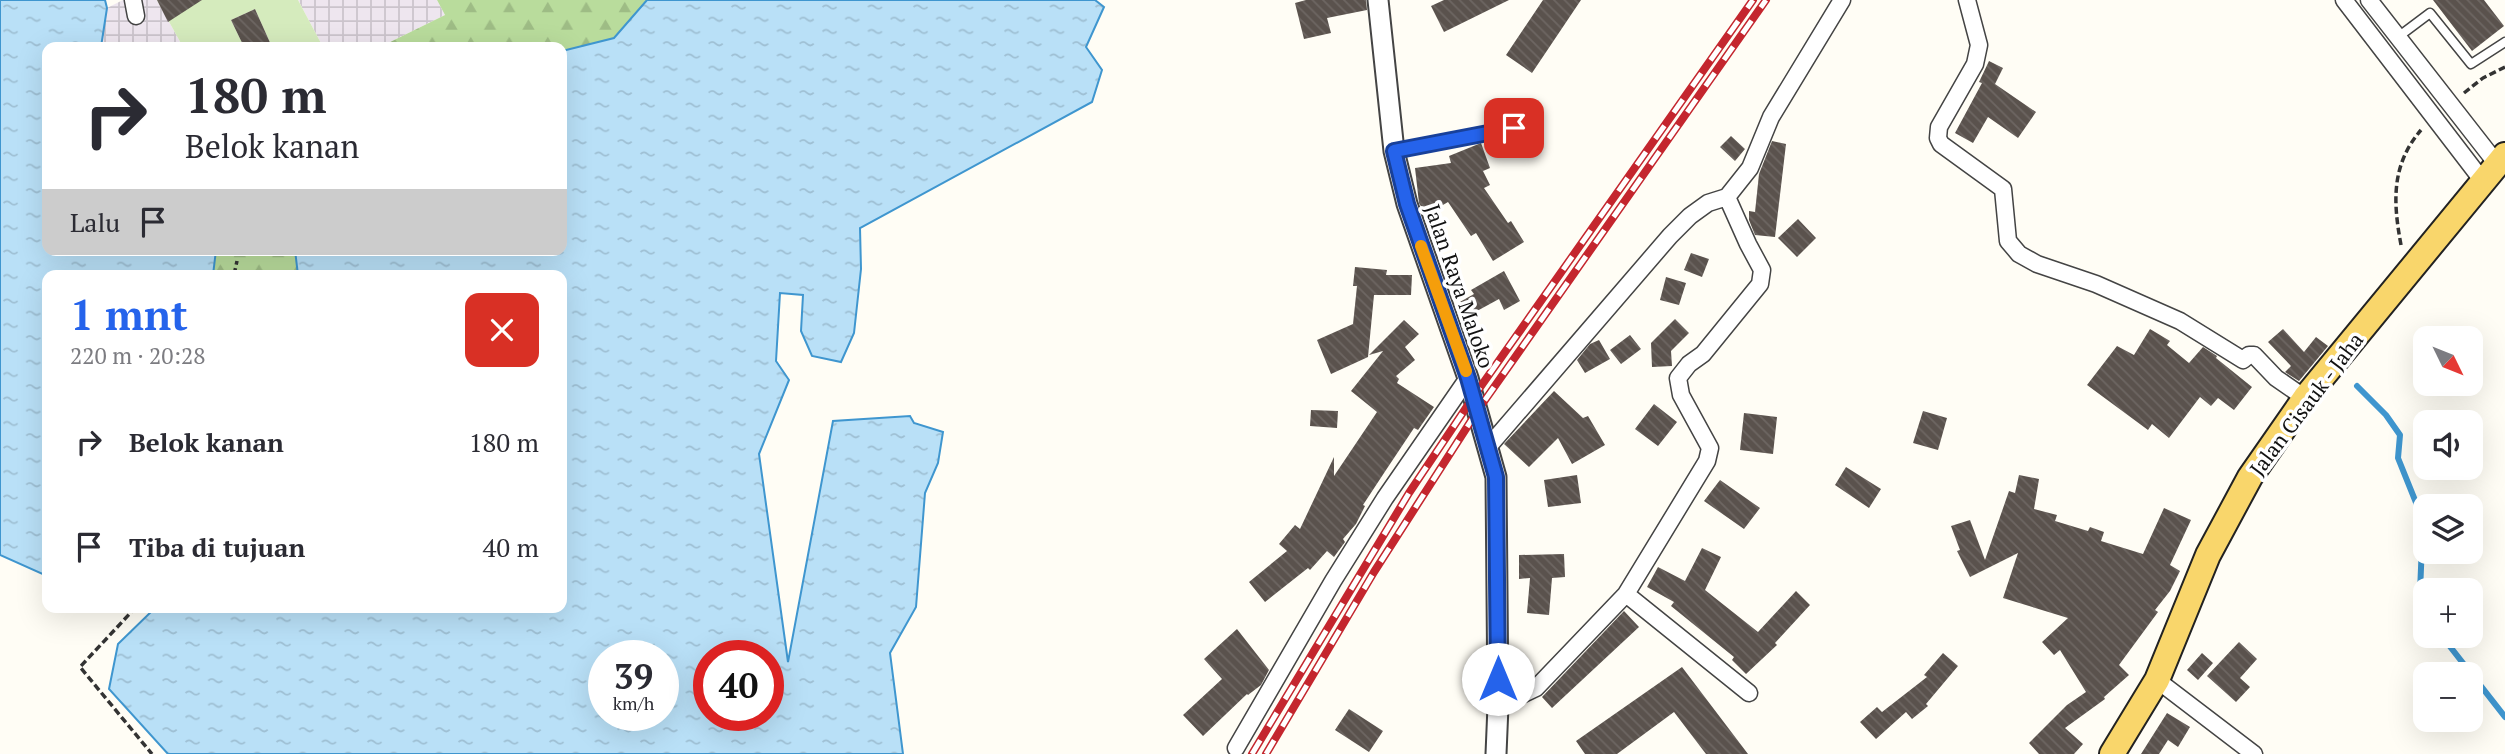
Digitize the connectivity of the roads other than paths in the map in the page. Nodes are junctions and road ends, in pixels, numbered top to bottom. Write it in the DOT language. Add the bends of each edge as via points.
graph roads {
  1 [pos="1378,0"];
  2 [pos="1842,0"];
  3 [pos="1967,0"];
  4 [pos="2344,0"];
  5 [pos="2369,0"];
  6 [pos="2398,37"];
  7 [pos="2505,42"];
  8 [pos="1514,128"];
  9 [pos="1394,151"];
  10 [pos="2495,166"];
  11 [pos="1727,197"];
  12 [pos="1468,378"];
  13 [pos="2305,398"];
  14 [pos="1489,446"];
  15 [pos="1626,594"];
  16 [pos="2157,680"];
  17 [pos="1749,693"];
  18 [pos="1498,706"];
  19 [pos="1236,748"];
  20 [pos="1496,754"];
  21 [pos="2112,754"];
  22 [pos="2254,754"];
  1 -- 9 [label="street, Jalan Raya Maloko"];
  2 -- 11 [label="street" via="1771,117 1750,168"];
  3 -- 13 [label="street" via="1979,53 1938,138 2003,189 2012,248 2037,264 2180,321 2243,360 2254,355"];
  4 -- 10 [label="street" via="2432,116"];
  5 -- 6 [label="street"];
  6 -- 7 [label="lane" via="2430,13 2471,64"];
  6 -- 10 [label="street"];
  8 -- 9 [label="lane"];
  9 -- 12 [label="street, Jalan Raya Maloko" via="1407,204"];
  10 -- 13 [label="main road, Jalan Cisauk - Jaha"];
  11 -- 14 [label="street" via="1708,202 1670,236"];
  11 -- 15 [label="street" via="1762,270 1760,284 1678,378 1681,395 1710,448 1707,461"];
  12 -- 14 [label="street, Jalan Raya Maloko"];
  12 -- 19 [label="street" via="1385,498"];
  13 -- 16 [label="main road, Jalan Cisauk - Jaha" via="2250,477 2208,555"];
  14 -- 18 [label="street, Jalan Raya Maloko" via="1496,477"];
  15 -- 17 [label="street"];
  15 -- 18 [label="street" via="1536,688"];
  16 -- 21 [label="main road, Jalan Cisauk - Jaha"];
  16 -- 22 [label="street"];
  18 -- 20 [label="street, Jalan Raya Maloko"];
}
